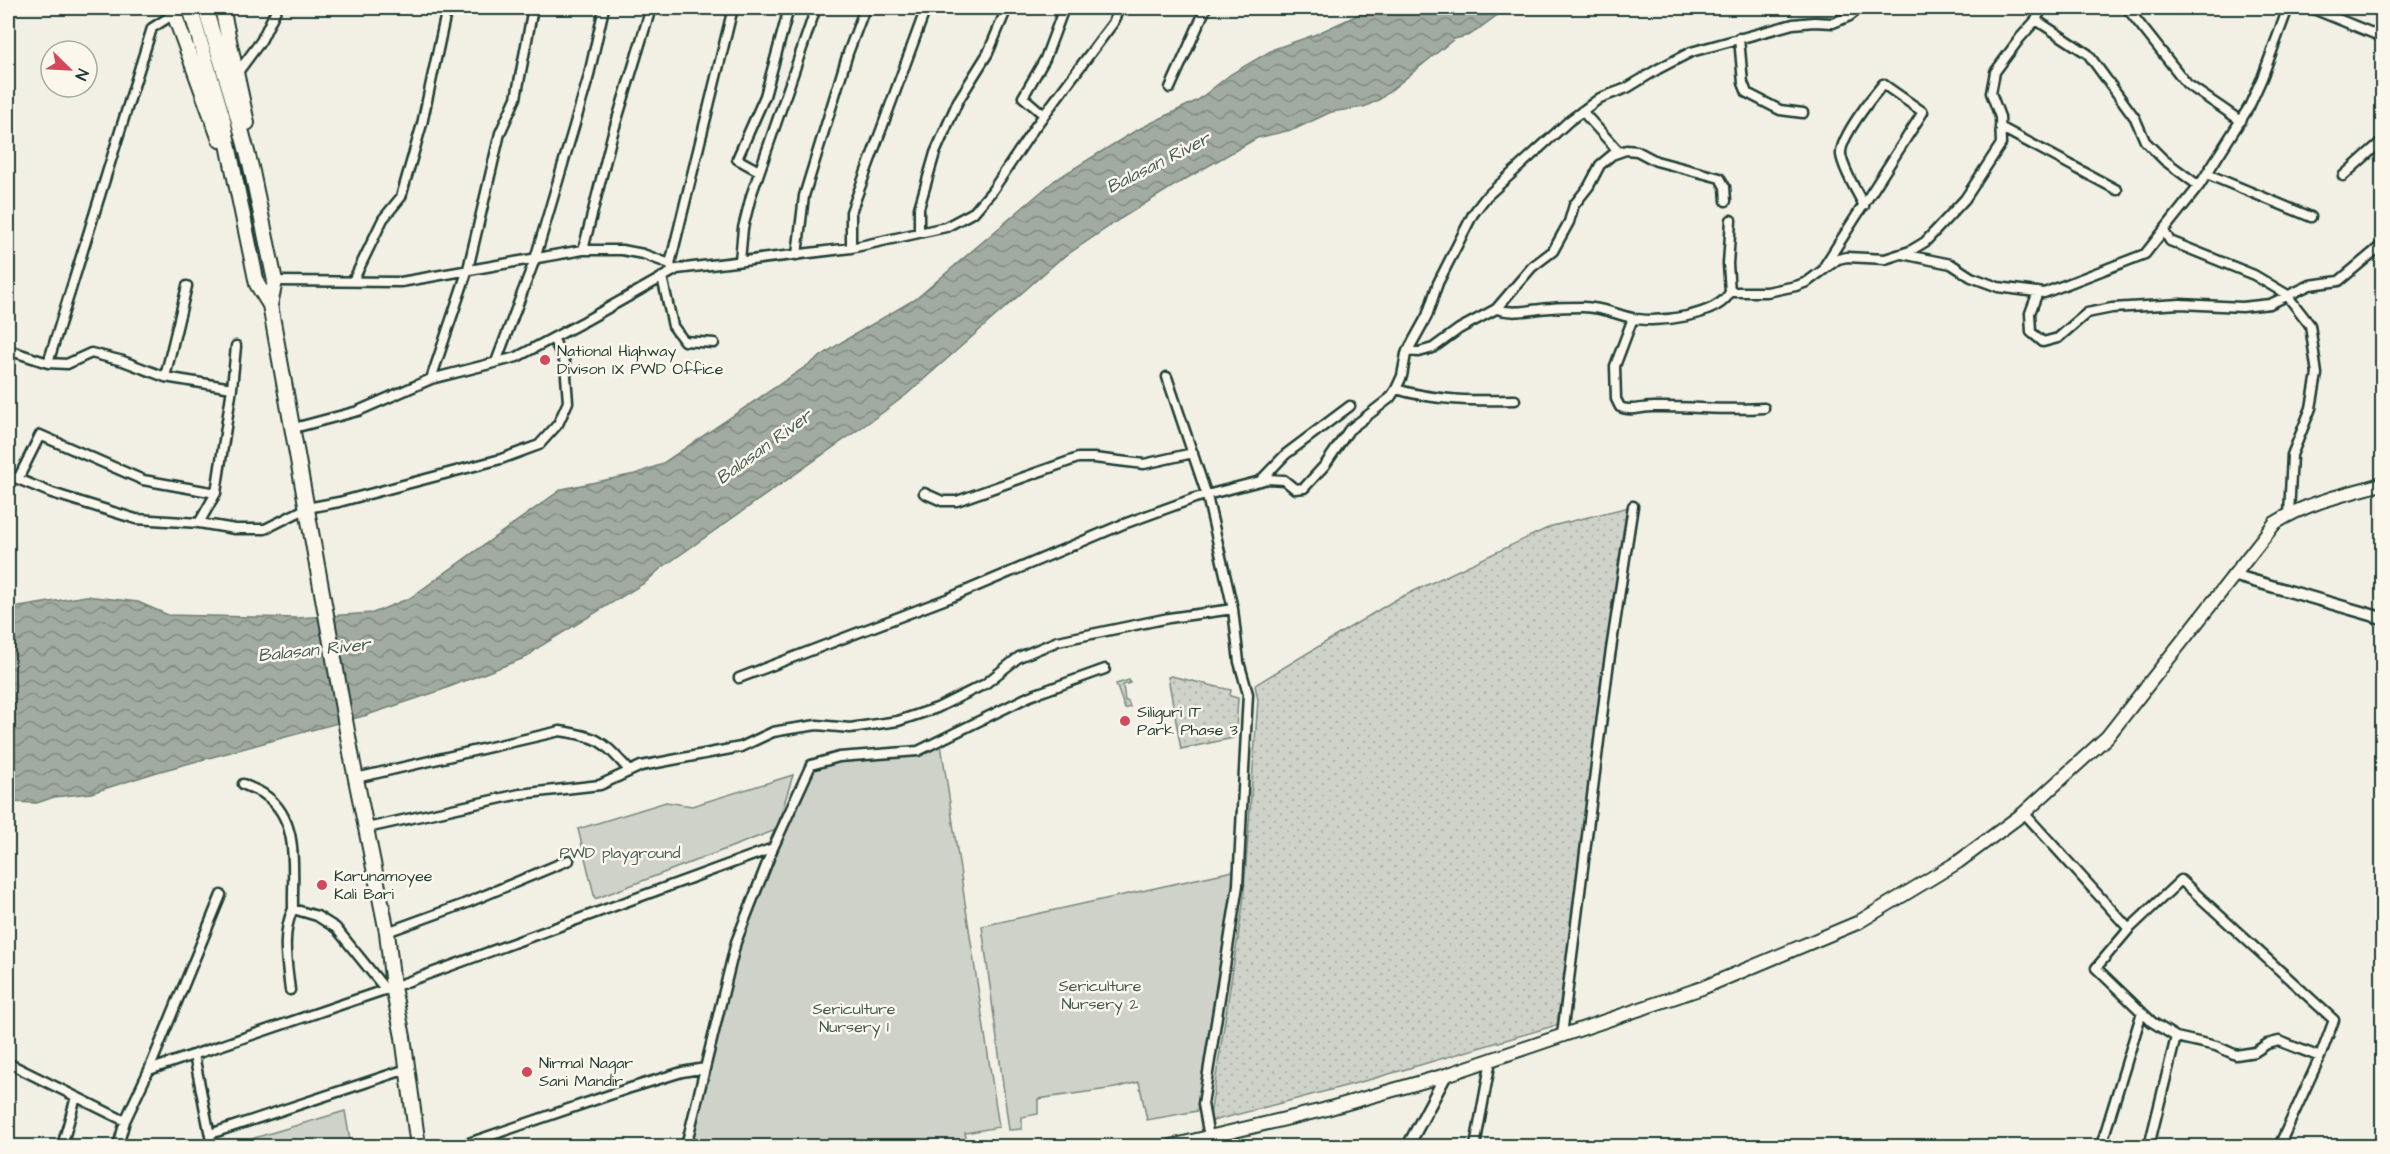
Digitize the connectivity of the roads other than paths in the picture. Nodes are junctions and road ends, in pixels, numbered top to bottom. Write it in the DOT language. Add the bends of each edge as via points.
graph roads {
  1 [pos="190,8"];
  2 [pos="205,8"];
  3 [pos="222,8"];
  4 [pos="277,8"];
  5 [pos="447,8"];
  6 [pos="533,8"];
  7 [pos="604,8"];
  8 [pos="651,8"];
  9 [pos="733,8"];
  10 [pos="789,8"];
  11 [pos="816,8"];
  12 [pos="865,8"];
  13 [pos="926,8"];
  14 [pos="1007,8"];
  15 [pos="1064,8"];
  16 [pos="1119,8"];
  17 [pos="1206,8"];
  18 [pos="1860,8"];
  19 [pos="2042,8"];
  20 [pos="2127,8"];
  21 [pos="2288,8"];
  22 [pos="2311,8"];
  23 [pos="173,11"];
  24 [pos="2036,20"];
  25 [pos="204,26"];
  26 [pos="2382,37"];
  27 [pos="1739,38"];
  28 [pos="238,72"];
  29 [pos="1170,88"];
  30 [pos="1582,111"];
  31 [pos="1803,113"];
  32 [pos="1044,115"];
  33 [pos="2241,121"];
  34 [pos="2000,127"];
  35 [pos="2382,141"];
  36 [pos="1619,152"];
  37 [pos="250,167"];
  38 [pos="759,171"];
  39 [pos="235,172"];
  40 [pos="2207,174"];
  41 [pos="2343,176"];
  42 [pos="2199,186"];
  43 [pos="2118,190"];
  44 [pos="1726,201"];
  45 [pos="1864,206"];
  46 [pos="2311,217"];
  47 [pos="1731,220"];
  48 [pos="2164,231"];
  49 [pos="919,233"];
  50 [pos="2382,245"];
  51 [pos="851,249"];
  52 [pos="583,250"];
  53 [pos="1902,254"];
  54 [pos="797,255"];
  55 [pos="535,259"];
  56 [pos="740,261"];
  57 [pos="671,268"];
  58 [pos="468,269"];
  59 [pos="1822,269"];
  60 [pos="662,277"];
  61 [pos="275,281"];
  62 [pos="353,281"];
  63 [pos="187,286"];
  64 [pos="1730,292"];
  65 [pos="2037,292"];
  66 [pos="2286,294"];
  67 [pos="270,305"];
  68 [pos="1496,309"];
  69 [pos="1633,318"];
  70 [pos="553,338"];
  71 [pos="714,343"];
  72 [pos="236,346"];
  73 [pos="8,350"];
  74 [pos="1407,351"];
  75 [pos="496,362"];
  76 [pos="48,363"];
  77 [pos="165,377"];
  78 [pos="1167,377"];
  79 [pos="431,379"];
  80 [pos="232,388"];
  81 [pos="1396,389"];
  82 [pos="1515,400"];
  83 [pos="1350,406"];
  84 [pos="1764,408"];
  85 [pos="294,428"];
  86 [pos="1193,453"];
  87 [pos="8,475"];
  88 [pos="18,480"];
  89 [pos="1260,482"];
  90 [pos="2382,484"];
  91 [pos="216,493"];
  92 [pos="924,493"];
  93 [pos="1207,496"];
  94 [pos="1633,506"];
  95 [pos="307,508"];
  96 [pos="2289,514"];
  97 [pos="199,523"];
  98 [pos="2233,575"];
  99 [pos="1233,609"];
  100 [pos="2382,618"];
  101 [pos="1105,669"];
  102 [pos="739,678"];
  103 [pos="354,771"];
  104 [pos="630,771"];
  105 [pos="243,784"];
  106 [pos="2024,813"];
  107 [pos="367,828"];
  108 [pos="773,848"];
  109 [pos="569,860"];
  110 [pos="221,895"];
  111 [pos="293,909"];
  112 [pos="2129,929"];
  113 [pos="387,932"];
  114 [pos="389,988"];
  115 [pos="290,990"];
  116 [pos="2142,1012"];
  117 [pos="1562,1035"];
  118 [pos="2176,1037"];
  119 [pos="194,1054"];
  120 [pos="2320,1057"];
  121 [pos="1491,1060"];
  122 [pos="8,1063"];
  123 [pos="705,1068"];
  124 [pos="407,1069"];
  125 [pos="149,1070"];
  126 [pos="1446,1075"];
  127 [pos="76,1097"];
  128 [pos="125,1122"];
  129 [pos="210,1134"];
  130 [pos="1209,1137"];
  131 [pos="62,1146"];
  132 [pos="118,1146"];
  133 [pos="212,1146"];
  134 [pos="418,1146"];
  135 [pos="460,1146"];
  136 [pos="686,1146"];
  137 [pos="1171,1146"];
  138 [pos="1408,1146"];
  139 [pos="1474,1146"];
  140 [pos="2101,1146"];
  141 [pos="2149,1146"];
  142 [pos="2279,1146"];
  1 -- 25 [label="highway"];
  2 -- 25 [label="highway"];
  3 -- 28 [label="highway"];
  4 -- 28 [label="street" via="261,41"];
  5 -- 62 [label="street" via="422,124 401,197 383,219"];
  6 -- 58 [label="street" via="516,98 500,133"];
  7 -- 55 [label="street" via="588,79"];
  8 -- 52 [label="street"];
  9 -- 57 [label="street"];
  10 -- 38 [label="street" via="765,96 737,159"];
  11 -- 38 [label="street"];
  12 -- 54 [label="street" via="804,196"];
  13 -- 51 [label="street" via="851,212"];
  14 -- 49 [label="street" via="935,153 919,208"];
  15 -- 32 [label="street" via="1045,58 1023,97"];
  16 -- 32 [label="street" via="1113,23"];
  17 -- 29 [label="street"];
  18 -- 27 [label="street" via="1833,24 1801,22"];
  19 -- 24 [label="street"];
  20 -- 33 [label="street" via="2187,84"];
  21 -- 33 [label="street"];
  22 -- 26 [label="street"];
  23 -- 39 [label="highway" via="229,170"];
  23 -- 76 [label="street" via="152,28"];
  24 -- 34 [label="street" via="1995,72 1991,93"];
  24 -- 42 [label="street" via="2088,54 2135,118 2145,141"];
  25 -- 37 [label="highway"];
  25 -- 39 [label="highway"];
  27 -- 30 [label="street" via="1684,56"];
  27 -- 31 [label="street" via="1747,93 1780,110"];
  28 -- 37 [label="highway" via="254,162"];
  30 -- 36 [label="street"];
  30 -- 74 [label="street" via="1486,197 1473,214"];
  32 -- 49 [label="street" via="974,212 946,227"];
  33 -- 40 [label="street"];
  34 -- 43 [label="street"];
  34 -- 53 [label="street" via="2001,144 1965,199 1924,242"];
  35 -- 41 [label="street"];
  36 -- 44 [label="street" via="1637,151 1720,178"];
  36 -- 68 [label="street" via="1607,158 1596,171 1574,205 1553,251 1532,267"];
  37 -- 61 [label="highway"];
  38 -- 56 [label="street" via="743,228"];
  39 -- 67 [label="highway" via="257,284"];
  40 -- 42 [label="street"];
  40 -- 46 [label="street"];
  42 -- 48 [label="street"];
  45 -- 45 [label="street" via="1841,148 1883,84 1923,112"];
  45 -- 59 [label="street"];
  47 -- 64 [label="street"];
  48 -- 65 [label="street" via="2145,254 2044,293"];
  48 -- 66 [label="street" via="2170,241 2254,274"];
  49 -- 51 [label="street"];
  50 -- 66 [label="street" via="2339,281 2310,285"];
  51 -- 54 [label="street"];
  52 -- 55 [label="street"];
  52 -- 57 [label="street" via="643,254"];
  53 -- 59 [label="street" via="1881,259 1847,257"];
  53 -- 65 [label="street" via="1951,264 1998,287"];
  54 -- 56 [label="street"];
  55 -- 58 [label="street"];
  55 -- 75 [label="street"];
  56 -- 57 [label="street"];
  57 -- 60 [label="street"];
  58 -- 62 [label="street" via="401,282"];
  58 -- 79 [label="street"];
  59 -- 64 [label="street" via="1796,286 1767,292"];
  60 -- 70 [label="street"];
  60 -- 71 [label="street" via="674,326 684,341"];
  61 -- 62 [label="street"];
  61 -- 67 [label="highway"];
  63 -- 77 [label="street"];
  64 -- 69 [label="street" via="1718,306 1678,318"];
  65 -- 66 [label="street" via="2030,313 2031,332 2043,342 2058,338 2087,313 2112,308 2180,304 2242,307 2270,304"];
  66 -- 96 [label="street" via="2310,325 2317,374 2311,408 2292,455"];
  67 -- 85 [label="highway"];
  68 -- 69 [label="street" via="1518,312 1586,307"];
  68 -- 74 [label="street" via="1433,348"];
  69 -- 84 [label="street" via="1615,366 1616,399 1620,407"];
  70 -- 75 [label="street" via="517,357"];
  70 -- 95 [label="street" via="566,363 568,402 558,424 538,445 501,459"];
  72 -- 80 [label="street"];
  73 -- 76 [label="street"];
  74 -- 81 [label="street"];
  75 -- 79 [label="street"];
  76 -- 77 [label="street" via="67,364 91,353"];
  77 -- 80 [label="street"];
  78 -- 86 [label="street"];
  79 -- 85 [label="street" via="358,411"];
  80 -- 91 [label="street"];
  81 -- 82 [label="street" via="1470,402"];
  81 -- 89 [label="street" via="1349,430 1304,488 1295,489 1284,480"];
  83 -- 89 [label="street" via="1286,454"];
  85 -- 95 [label="highway"];
  86 -- 92 [label="street" via="1143,464 1078,458 949,502"];
  86 -- 93 [label="street"];
  87 -- 88 [label="street"];
  88 -- 91 [label="street" via="40,435 143,480"];
  88 -- 97 [label="street" via="136,519"];
  89 -- 93 [label="street"];
  90 -- 96 [label="main road"];
  91 -- 97 [label="street"];
  93 -- 99 [label="street"];
  93 -- 102 [label="street" via="1121,525 950,598"];
  94 -- 117 [label="street" via="1608,669"];
  95 -- 97 [label="street" via="265,529"];
  95 -- 103 [label="highway"];
  96 -- 98 [label="main road" via="2275,523"];
  98 -- 100 [label="street"];
  98 -- 106 [label="main road" via="2107,737"];
  99 -- 104 [label="street" via="1058,641 1019,657 986,684 937,708 898,721 850,728 817,725 773,732 741,747"];
  99 -- 130 [label="street" via="1247,708 1238,885 1203,1104"];
  101 -- 108 [label="street" via="1030,696 918,751 814,762"];
  103 -- 104 [label="street" via="560,731 590,736 605,744"];
  103 -- 107 [label="highway"];
  104 -- 107 [label="street" via="600,785 520,795"];
  105 -- 111 [label="street" via="264,794 280,809 292,835"];
  106 -- 112 [label="street"];
  106 -- 117 [label="main road" via="1958,862 1857,923 1702,988"];
  107 -- 113 [label="highway"];
  108 -- 114 [label="street"];
  108 -- 123 [label="street" via="736,942"];
  109 -- 113 [label="street"];
  110 -- 125 [label="street"];
  111 -- 114 [label="street" via="336,927"];
  111 -- 115 [label="street" via="286,945"];
  112 -- 116 [label="street" via="2096,968"];
  112 -- 120 [label="street" via="2181,880 2334,1020"];
  113 -- 114 [label="highway"];
  114 -- 119 [label="street"];
  114 -- 124 [label="highway"];
  116 -- 118 [label="street"];
  116 -- 140 [label="street"];
  117 -- 121 [label="main road"];
  118 -- 120 [label="street" via="2236,1054 2255,1052 2279,1041"];
  118 -- 141 [label="street"];
  119 -- 125 [label="street"];
  119 -- 129 [label="street"];
  120 -- 142 [label="street"];
  121 -- 126 [label="main road"];
  121 -- 139 [label="street"];
  122 -- 127 [label="street"];
  123 -- 135 [label="street" via="627,1089"];
  123 -- 136 [label="street"];
  124 -- 129 [label="street"];
  124 -- 134 [label="highway"];
  125 -- 128 [label="street"];
  126 -- 130 [label="main road"];
  126 -- 138 [label="street"];
  127 -- 128 [label="street"];
  127 -- 131 [label="street"];
  128 -- 132 [label="street"];
  129 -- 133 [label="street"];
  130 -- 137 [label="main road"];
}
